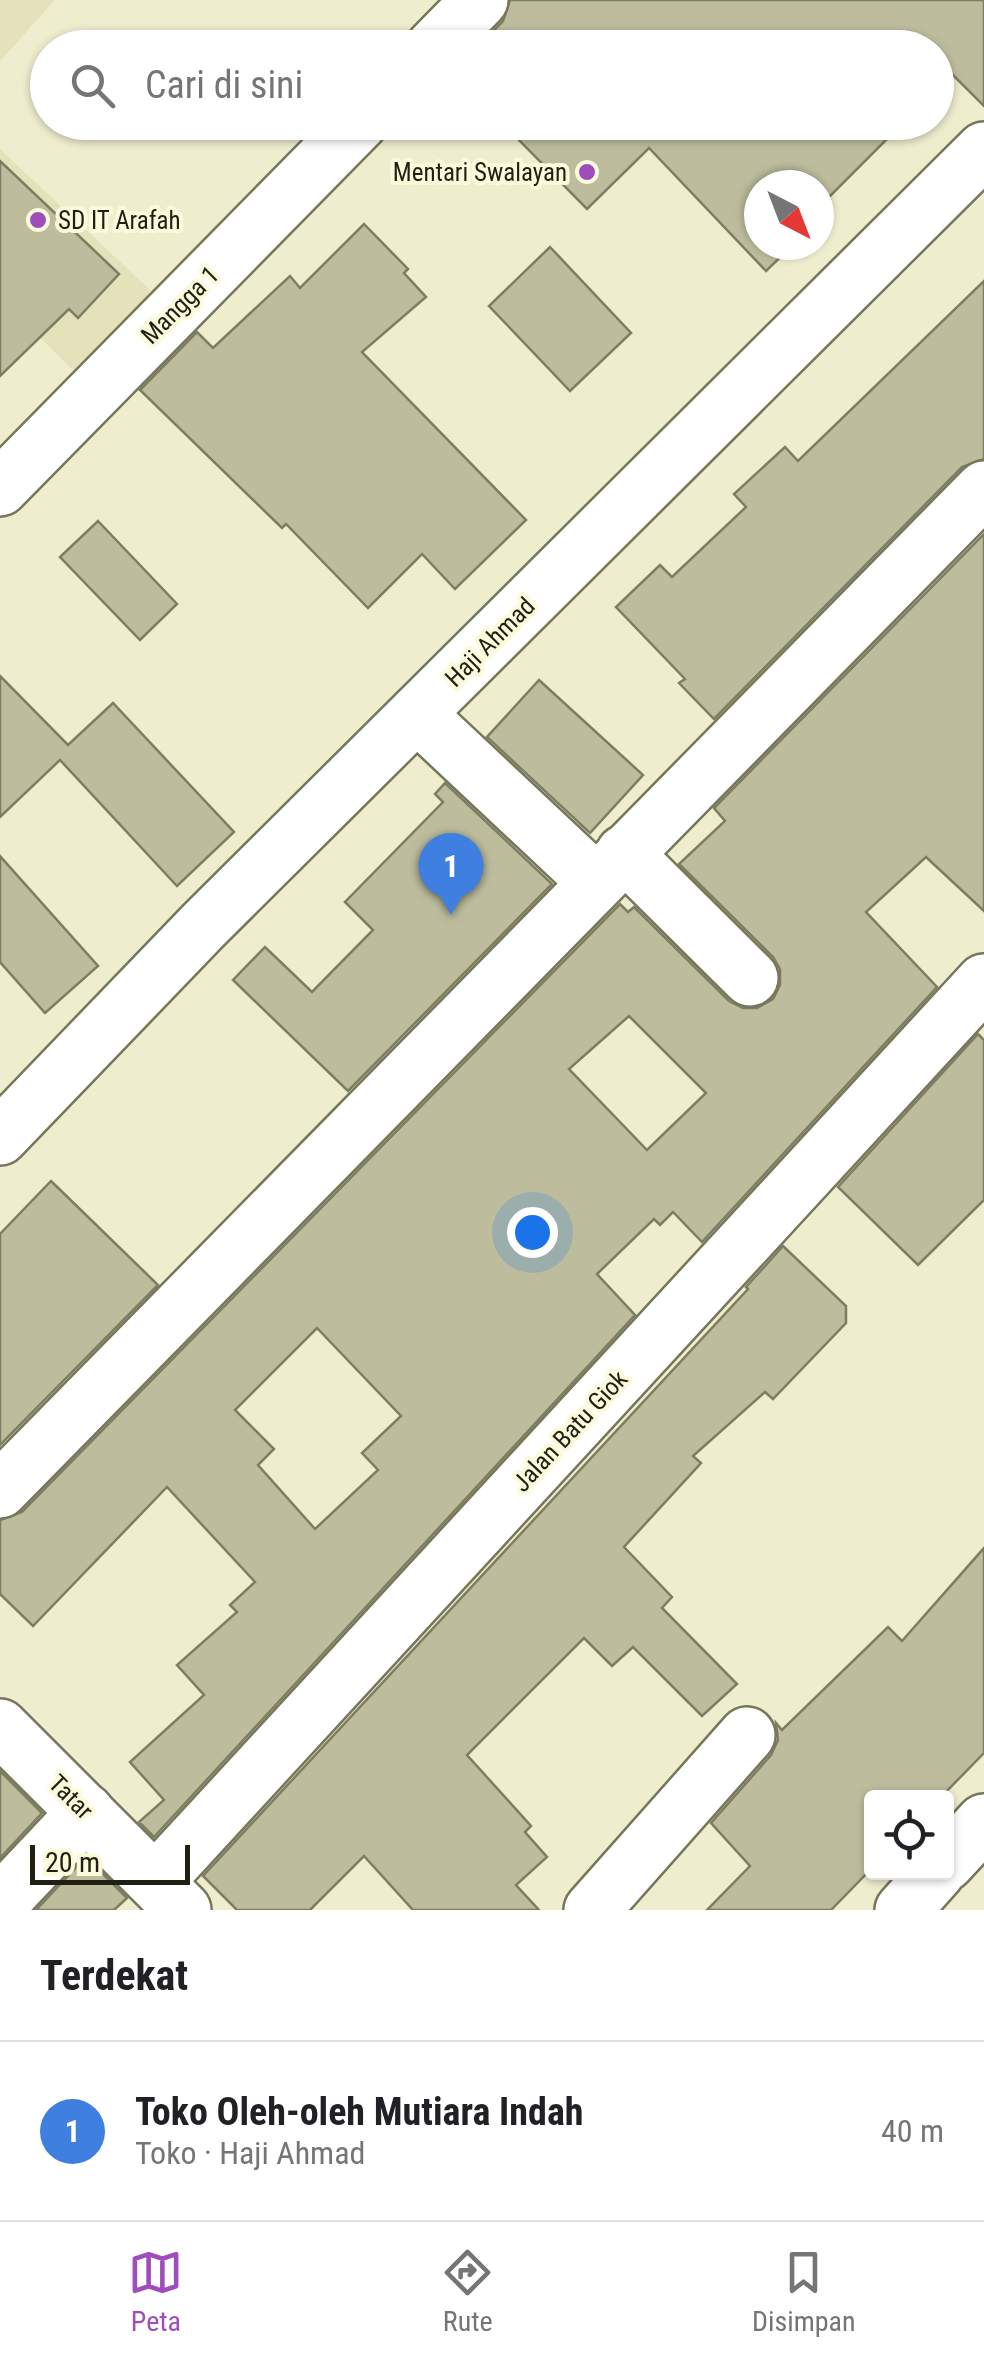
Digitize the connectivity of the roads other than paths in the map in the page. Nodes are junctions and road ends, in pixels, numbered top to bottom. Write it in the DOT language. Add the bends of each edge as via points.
graph roads {
  1 [pos="480,0"];
  2 [pos="451,30"];
  3 [pos="342,140"];
  4 [pos="984,150"];
  5 [pos="0,488"];
  6 [pos="984,490"];
  7 [pos="418,714"];
  8 [pos="610,868"];
  9 [pos="750,978"];
  10 [pos="984,982"];
  11 [pos="0,1136"];
  12 [pos="0,1490"];
  13 [pos="0,1726"];
  14 [pos="747,1734"];
  15 [pos="86,1812"];
  16 [pos="984,1822"];
  17 [pos="954,1854"];
  18 [pos="930,1880"];
  19 [pos="170,1896"];
  20 [pos="0,1903"];
  21 [pos="592,1910"];
  22 [pos="902,1910"];
  1 -- 2 [label="street"];
  3 -- 5 [label="street, Mangga 1"];
  4 -- 7 [label="street, Haji Ahmad"];
  6 -- 8 [label="street"];
  7 -- 8 [label="street"];
  7 -- 11 [label="street, Haji Ahmad"];
  8 -- 9 [label="street"];
  8 -- 12 [label="street"];
  10 -- 19 [label="street, Jalan Batu Giok"];
  13 -- 15 [label="street, Tatar"];
  14 -- 21 [label="street"];
  15 -- 19 [label="street, Tatar"];
  15 -- 20 [label="street"];
  16 -- 17 [label="street"];
  18 -- 22 [label="street"];
}
